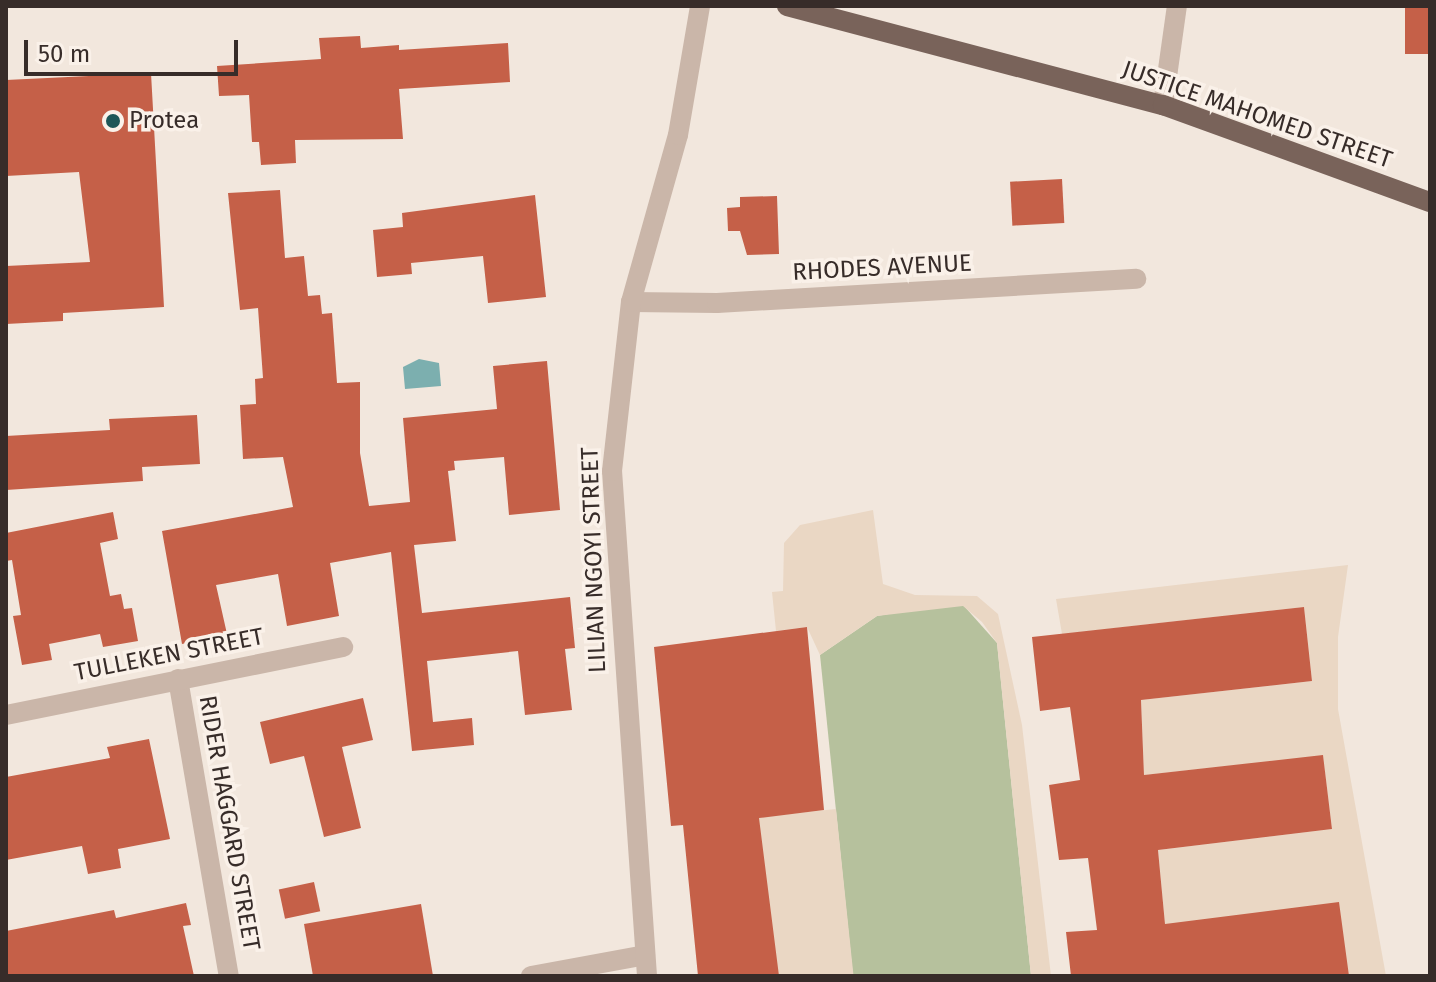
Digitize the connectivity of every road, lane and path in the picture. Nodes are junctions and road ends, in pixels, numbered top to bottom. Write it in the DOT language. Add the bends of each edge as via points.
graph roads {
  1 [pos="700,6"];
  2 [pos="787,6"];
  3 [pos="1177,6"];
  4 [pos="1163,105"];
  5 [pos="1430,202"];
  6 [pos="1136,279"];
  7 [pos="631,302"];
  8 [pos="343,647"];
  9 [pos="178,679"];
  10 [pos="6,715"];
  11 [pos="645,955"];
  12 [pos="229,976"];
  13 [pos="531,976"];
  14 [pos="647,976"];
  1 -- 7 [label="street, LILIAN NGOYI STREET" via="678,135"];
  2 -- 4 [label="main road, JUSTICE MAHOMED STREET"];
  3 -- 4 [label="street"];
  4 -- 5 [label="main road, JUSTICE MAHOMED STREET"];
  6 -- 7 [label="street, RHODES AVENUE" via="717,303"];
  7 -- 11 [label="street, LILIAN NGOYI STREET" via="612,471"];
  8 -- 9 [label="street, TULLEKEN STREET"];
  9 -- 10 [label="street, TULLEKEN STREET"];
  9 -- 12 [label="street, RIDER HAGGARD STREET"];
  11 -- 13 [label="street"];
  11 -- 14 [label="street, LILIAN NGOYI STREET"];
}
